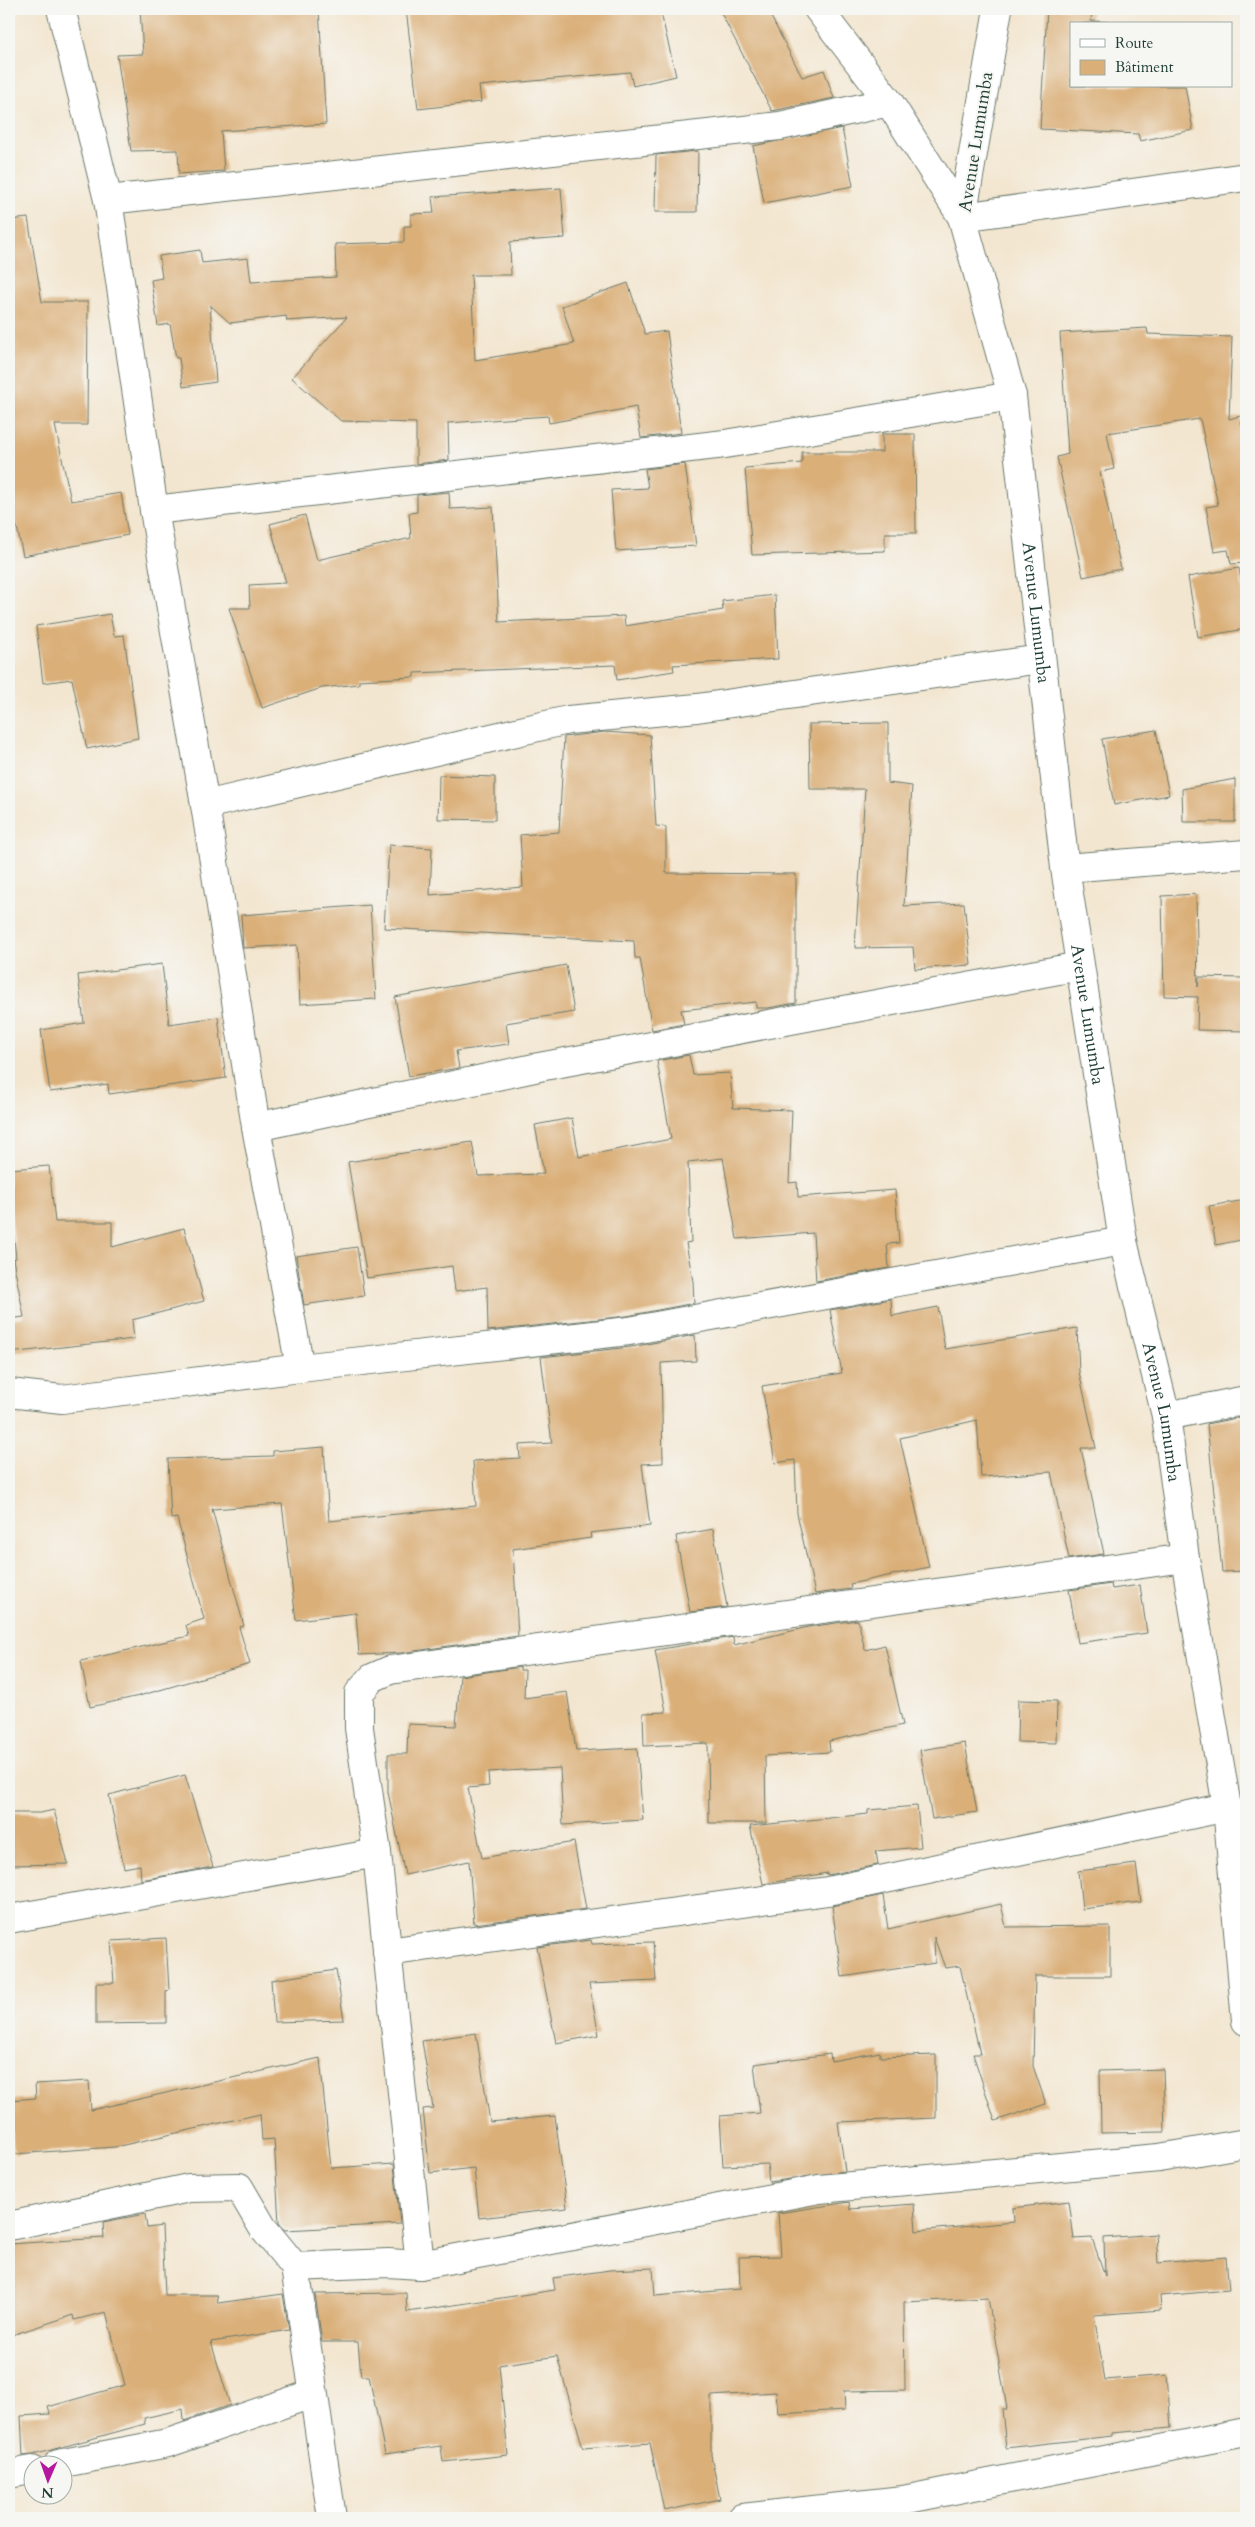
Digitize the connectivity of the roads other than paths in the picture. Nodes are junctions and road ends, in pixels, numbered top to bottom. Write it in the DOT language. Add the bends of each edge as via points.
graph roads {
  1 [pos="61,9"];
  2 [pos="818,9"];
  3 [pos="998,9"];
  4 [pos="889,102"];
  5 [pos="1246,178"];
  6 [pos="108,200"];
  7 [pos="962,216"];
  8 [pos="1012,396"];
  9 [pos="154,510"];
  10 [pos="1041,659"];
  11 [pos="205,805"];
  12 [pos="1246,854"];
  13 [pos="1065,868"];
  14 [pos="1080,966"];
  15 [pos="256,1126"];
  16 [pos="1123,1241"];
  17 [pos="300,1368"];
  18 [pos="9,1393"];
  19 [pos="1246,1400"];
  20 [pos="1166,1416"];
  21 [pos="1186,1558"];
  22 [pos="1227,1807"];
  23 [pos="378,1853"];
  24 [pos="9,1919"];
  25 [pos="387,1952"];
  26 [pos="1246,2019"];
  27 [pos="1246,2143"];
  28 [pos="9,2226"];
  29 [pos="420,2265"];
  30 [pos="296,2267"];
  31 [pos="312,2394"];
  32 [pos="1246,2432"];
  33 [pos="72,2461"];
  34 [pos="22,2472"];
  35 [pos="9,2474"];
  36 [pos="332,2518"];
  37 [pos="742,2518"];
  1 -- 6 [label="street"];
  2 -- 4 [label="street"];
  3 -- 7 [label="street, Avenue Lumumba"];
  4 -- 6 [label="street" via="780,126"];
  4 -- 7 [label="street"];
  5 -- 7 [label="street"];
  6 -- 9 [label="street"];
  7 -- 8 [label="street, Avenue Lumumba"];
  8 -- 9 [label="street" via="725,444"];
  8 -- 10 [label="street, Avenue Lumumba"];
  9 -- 11 [label="street"];
  10 -- 11 [label="street" via="697,708 568,720"];
  10 -- 13 [label="street, Avenue Lumumba"];
  11 -- 15 [label="street"];
  12 -- 13 [label="street"];
  13 -- 14 [label="street, Avenue Lumumba"];
  14 -- 15 [label="street" via="539,1067"];
  14 -- 16 [label="street, Avenue Lumumba"];
  15 -- 17 [label="street"];
  16 -- 17 [label="street" via="629,1331"];
  16 -- 20 [label="street, Avenue Lumumba"];
  17 -- 18 [label="street" via="62,1399"];
  19 -- 20 [label="street"];
  20 -- 21 [label="street, Avenue Lumumba"];
  21 -- 22 [label="street, Avenue Lumumba"];
  21 -- 23 [label="street" via="390,1670 372,1678 359,1693 359,1728"];
  22 -- 25 [label="street" via="828,1891"];
  22 -- 26 [label="street, Avenue Lumumba"];
  23 -- 24 [label="street"];
  23 -- 25 [label="street"];
  25 -- 29 [label="street"];
  27 -- 29 [label="street" via="1159,2158 819,2189"];
  28 -- 30 [label="street" via="190,2188 238,2187 263,2228"];
  29 -- 30 [label="street"];
  30 -- 31 [label="street"];
  31 -- 33 [label="street" via="168,2443"];
  31 -- 36 [label="street"];
  32 -- 37 [label="street" via="903,2500"];
  34 -- 35 [label="street"];
}
